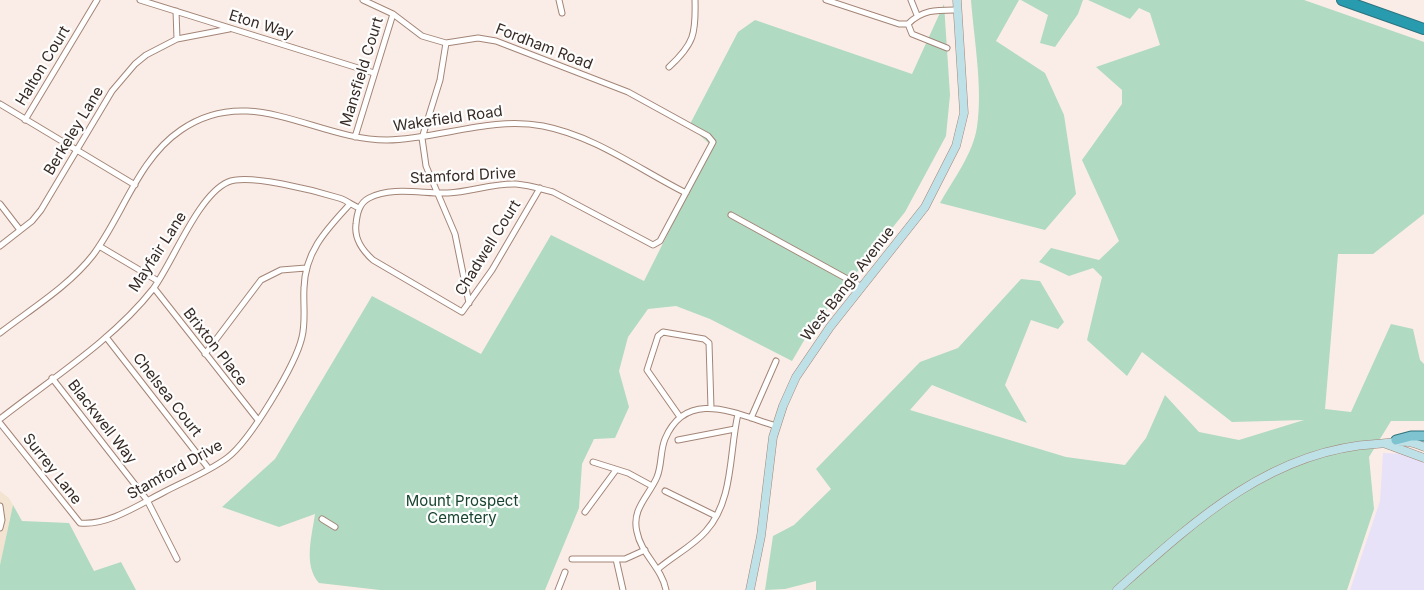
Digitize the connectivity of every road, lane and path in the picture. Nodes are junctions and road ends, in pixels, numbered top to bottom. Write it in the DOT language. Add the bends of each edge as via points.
graph roads {
  1 [pos="97,0"];
  2 [pos="140,0"];
  3 [pos="363,0"];
  4 [pos="559,0"];
  5 [pos="695,0"];
  6 [pos="826,0"];
  7 [pos="911,0"];
  8 [pos="957,0"];
  9 [pos="1342,0"];
  10 [pos="958,10"];
  11 [pos="176,11"];
  12 [pos="393,14"];
  13 [pos="562,14"];
  14 [pos="917,15"];
  15 [pos="908,24"];
  16 [pos="229,29"];
  17 [pos="1424,29"];
  18 [pos="177,39"];
  19 [pos="446,42"];
  20 [pos="947,48"];
  21 [pos="668,67"];
  22 [pos="374,73"];
  23 [pos="0,104"];
  24 [pos="26,120"];
  25 [pos="354,137"];
  26 [pos="422,138"];
  27 [pos="77,150"];
  28 [pos="136,185"];
  29 [pos="540,188"];
  30 [pos="436,192"];
  31 [pos="686,193"];
  32 [pos="0,204"];
  33 [pos="350,204"];
  34 [pos="359,208"];
  35 [pos="731,215"];
  36 [pos="20,230"];
  37 [pos="0,246"];
  38 [pos="99,246"];
  39 [pos="306,268"];
  40 [pos="158,281"];
  41 [pos="862,287"];
  42 [pos="154,288"];
  43 [pos="469,303"];
  44 [pos="0,333"];
  45 [pos="106,337"];
  46 [pos="205,354"];
  47 [pos="776,361"];
  48 [pos="52,378"];
  49 [pos="711,408"];
  50 [pos="738,414"];
  51 [pos="680,417"];
  52 [pos="751,418"];
  53 [pos="0,419"];
  54 [pos="258,420"];
  55 [pos="0,423"];
  56 [pos="776,426"];
  57 [pos="735,429"];
  58 [pos="1424,436"];
  59 [pos="678,440"];
  60 [pos="1396,440"];
  61 [pos="1386,444"];
  62 [pos="1424,447"];
  63 [pos="1424,458"];
  64 [pos="593,462"];
  65 [pos="209,469"];
  66 [pos="616,470"];
  67 [pos="652,486"];
  68 [pos="665,491"];
  69 [pos="148,500"];
  70 [pos="0,506"];
  71 [pos="585,512"];
  72 [pos="716,516"];
  73 [pos="322,519"];
  74 [pos="87,523"];
  75 [pos="335,527"];
  76 [pos="0,528"];
  77 [pos="645,550"];
  78 [pos="177,559"];
  79 [pos="572,559"];
  80 [pos="616,559"];
  81 [pos="658,569"];
  82 [pos="565,572"];
  83 [pos="558,590"];
  84 [pos="623,590"];
  85 [pos="666,590"];
  86 [pos="750,590"];
  87 [pos="1117,590"];
  1 -- 24 [label="street, Halton Court"];
  2 -- 11 [label="street, Eton Way"];
  3 -- 12 [label="street, Fordham Road"];
  4 -- 13 [label="street"];
  5 -- 21 [label="street" via="695,24 687,49"];
  6 -- 15 [label="street" via="892,24"];
  7 -- 14 [label="street"];
  8 -- 10 [label="street, West Bangs Avenue"];
  9 -- 17 [label="highway"];
  10 -- 14 [label="street" via="930,10"];
  10 -- 41 [label="street, West Bangs Avenue" via="964,112 956,146 925,207"];
  11 -- 16 [label="street, Eton Way"];
  11 -- 18 [label="street"];
  12 -- 19 [label="street, Fordham Road" via="418,34"];
  12 -- 22 [label="street, Mansfield Court"];
  14 -- 15 [label="street"];
  15 -- 20 [label="street" via="912,34"];
  16 -- 18 [label="street, Berkeley Lane"];
  16 -- 22 [label="street, Eton Way"];
  18 -- 27 [label="street, Berkeley Lane" via="146,55 124,76"];
  19 -- 26 [label="street" via="440,80"];
  19 -- 31 [label="street, Fordham Road" via="478,38 496,41 628,92 708,136 713,142"];
  22 -- 25 [label="street, Mansfield Court"];
  23 -- 24 [label="street"];
  24 -- 27 [label="street"];
  25 -- 26 [label="street, Wakefield Road" via="386,140"];
  25 -- 28 [label="street, Wakefield Road" via="265,112 219,113 192,123 170,138 153,157"];
  26 -- 30 [label="street" via="426,166"];
  26 -- 31 [label="street, Wakefield Road" via="493,123 545,126 583,139"];
  27 -- 28 [label="street"];
  27 -- 36 [label="street, Berkeley Lane" via="41,210"];
  28 -- 38 [label="street, Wakefield Road"];
  29 -- 30 [label="street, Stamford Drive" via="507,184"];
  29 -- 31 [label="street, Stamford Drive" via="560,195 650,244 660,241"];
  29 -- 43 [label="street, Chadwell Court"];
  30 -- 34 [label="street, Stamford Drive" via="388,192 367,198"];
  30 -- 43 [label="street" via="455,234"];
  32 -- 36 [label="street"];
  33 -- 34 [label="street, Mayfair Lane"];
  33 -- 39 [label="street, Stamford Drive" via="322,234"];
  33 -- 40 [label="street, Mayfair Lane" via="339,198 254,179 228,182 206,200"];
  34 -- 43 [label="street, Chadwell Court" via="356,234 365,253 462,312"];
  35 -- 41 [label="street"];
  36 -- 37 [label="street, Berkeley Lane"];
  38 -- 40 [label="street"];
  38 -- 44 [label="street, Wakefield Road" via="73,276"];
  39 -- 46 [label="street" via="281,270 261,280"];
  39 -- 54 [label="street, Stamford Drive" via="304,327 300,345"];
  40 -- 42 [label="street, Mayfair Lane"];
  41 -- 56 [label="street, West Bangs Avenue" via="809,355 796,377"];
  42 -- 45 [label="street, Mayfair Lane"];
  42 -- 46 [label="street, Brixton Place"];
  45 -- 48 [label="street, Mayfair Lane"];
  45 -- 65 [label="street, Chelsea Court"];
  46 -- 54 [label="street, Brixton Place"];
  47 -- 52 [label="street"];
  48 -- 53 [label="street, Mayfair Lane"];
  48 -- 69 [label="street, Blackwell Way"];
  49 -- 50 [label="street"];
  49 -- 51 [label="street"];
  49 -- 51 [label="street" via="709,343 704,339 663,332 658,336 647,370"];
  50 -- 52 [label="street"];
  50 -- 57 [label="street"];
  51 -- 67 [label="street" via="664,440 659,472"];
  52 -- 56 [label="street"];
  54 -- 65 [label="street, Stamford Drive" via="237,450"];
  55 -- 74 [label="street, Surrey Lane" via="77,521"];
  56 -- 86 [label="street, West Bangs Avenue"];
  57 -- 59 [label="street"];
  57 -- 72 [label="street" via="727,486"];
  58 -- 60 [label="main road"];
  60 -- 61 [label="street"];
  60 -- 62 [label="street"];
  61 -- 63 [label="street"];
  61 -- 87 [label="street" via="1359,445 1321,454 1261,478 1206,512"];
  64 -- 66 [label="street"];
  65 -- 69 [label="street, Stamford Drive"];
  66 -- 67 [label="street"];
  66 -- 71 [label="street"];
  67 -- 77 [label="street" via="639,506 636,520 639,540"];
  68 -- 72 [label="street"];
  69 -- 74 [label="street, Stamford Drive" via="108,518"];
  69 -- 78 [label="street, Blackwell Way"];
  70 -- 76 [label="street"];
  72 -- 81 [label="street" via="702,536"];
  73 -- 75 [label="street"];
  77 -- 80 [label="street" via="631,558"];
  77 -- 81 [label="street"];
  79 -- 80 [label="street"];
  80 -- 84 [label="street"];
  81 -- 85 [label="street"];
  82 -- 83 [label="street"];
}
